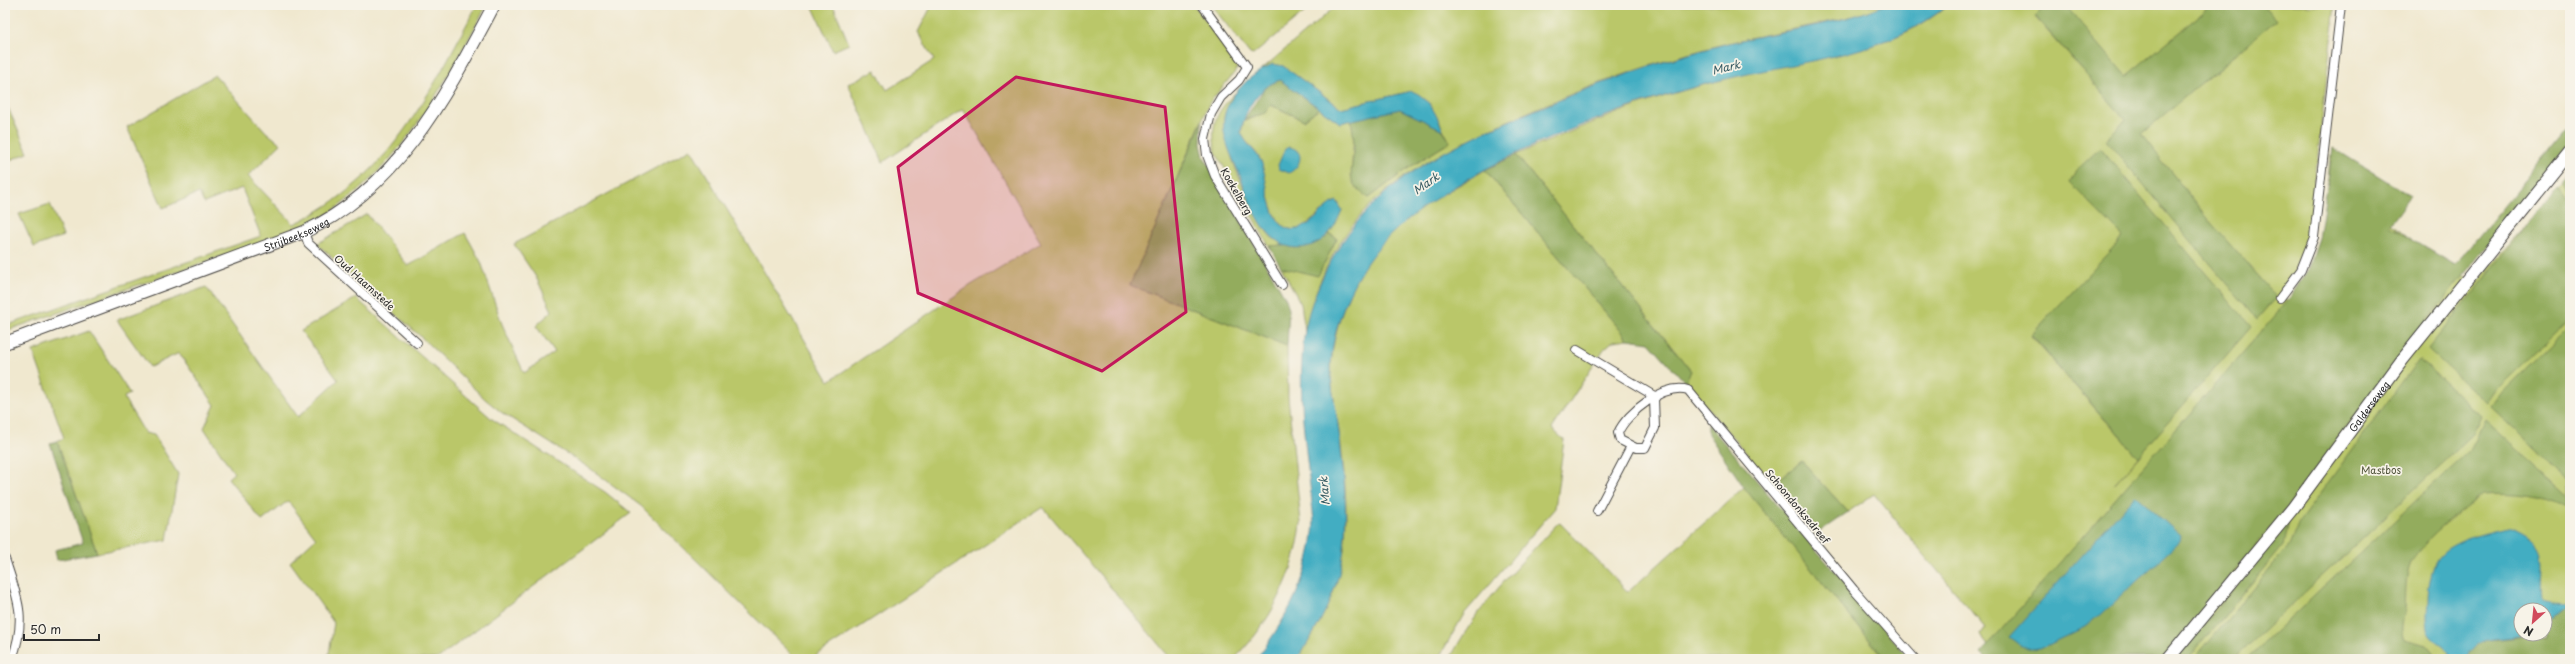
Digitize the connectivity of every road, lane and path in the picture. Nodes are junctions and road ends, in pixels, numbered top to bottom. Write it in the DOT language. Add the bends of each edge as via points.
graph roads {
  1 [pos="494,5"];
  2 [pos="1202,5"];
  3 [pos="2341,5"];
  4 [pos="2570,152"];
  5 [pos="304,232"];
  6 [pos="1282,285"];
  7 [pos="2280,298"];
  8 [pos="5,343"];
  9 [pos="417,343"];
  10 [pos="1577,350"];
  11 [pos="1655,398"];
  12 [pos="1630,446"];
  13 [pos="1597,511"];
  14 [pos="5,559"];
  15 [pos="12,659"];
  16 [pos="1915,659"];
  17 [pos="2168,659"];
  1 -- 5 [label="street, Strijbeekseweg" via="458,72 406,153 365,194 335,216"];
  2 -- 6 [label="street, Koekelberg" via="1247,67 1239,80 1221,97 1211,114 1205,139 1208,155 1216,176"];
  3 -- 7 [label="street" via="2314,237 2301,270"];
  4 -- 17 [label="street, Galderseweg" via="2403,359 2293,508"];
  5 -- 8 [label="street, Strijbeekseweg"];
  5 -- 9 [label="street, Oud Haamstede" via="308,242"];
  10 -- 11 [label="street"];
  11 -- 12 [label="street" via="1655,428 1650,442 1641,449"];
  11 -- 12 [label="street, Schoondonksedreef" via="1631,414 1620,430 1618,437"];
  11 -- 16 [label="street, Schoondonksedreef" via="1676,388 1688,390 1854,590"];
  12 -- 13 [label="street"];
  14 -- 15 [label="street" via="18,600 21,621 20,637"];
}
